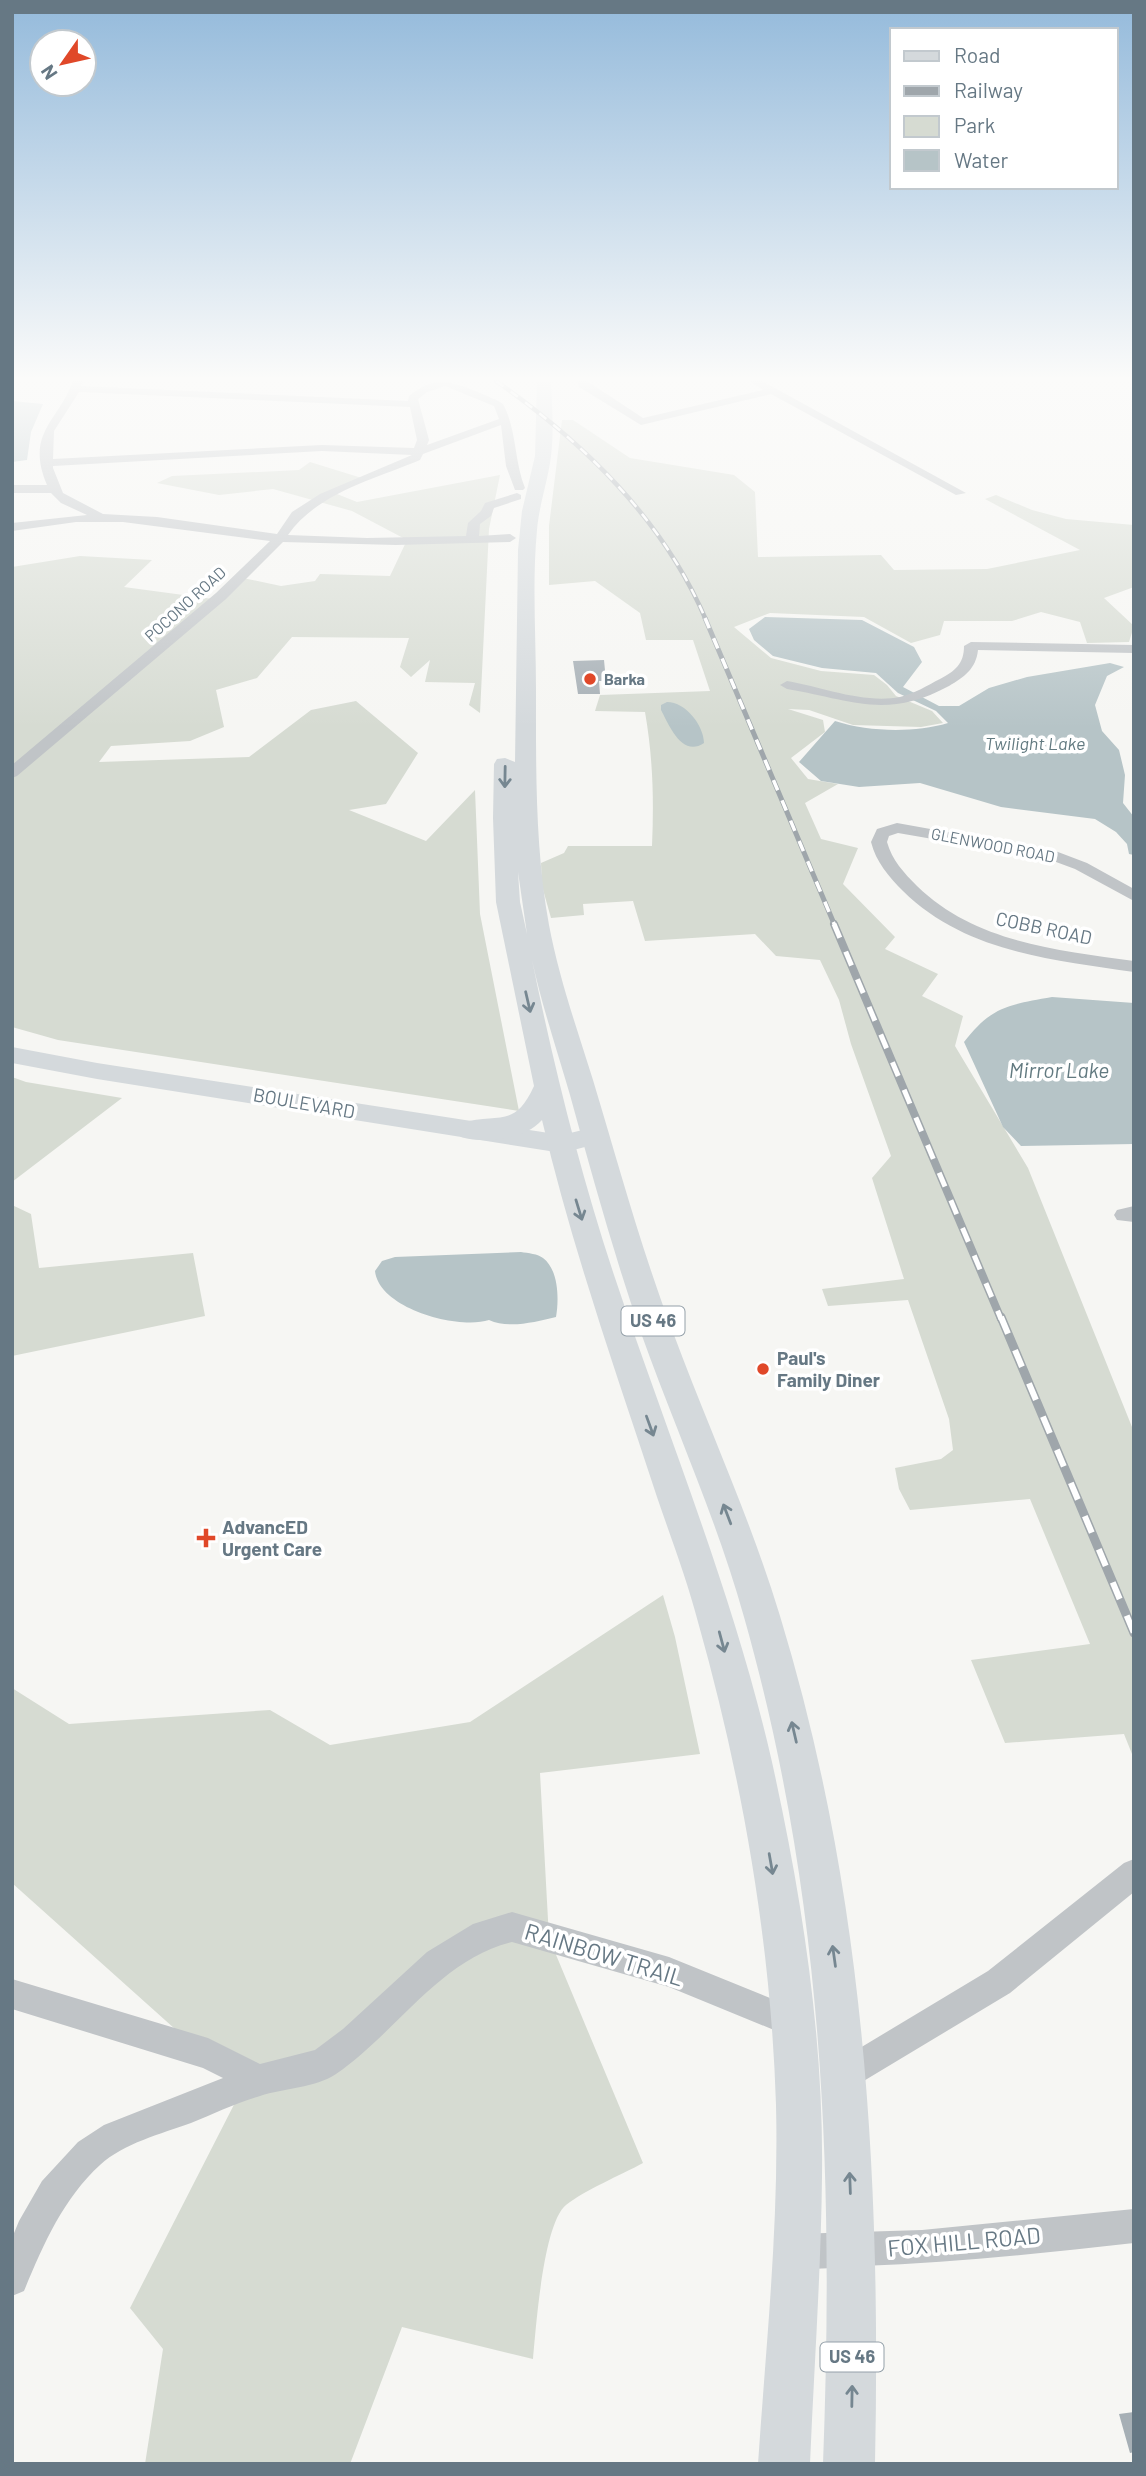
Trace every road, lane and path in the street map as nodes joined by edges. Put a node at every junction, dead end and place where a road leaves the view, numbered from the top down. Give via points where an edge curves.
1 (60, 497) edge
2 (325, 497) edge
3 (510, 497) edge
4 (517, 497) edge
5 (533, 497) edge
6 (108, 517) junction
7 (12, 527) edge
8 (280, 538) junction
9 (510, 538) junction
10 (472, 540) junction
11 (1134, 649) edge
12 (787, 685) dead end
13 (12, 774) edge
14 (886, 829) joint
15 (1134, 896) edge
16 (1134, 967) edge
17 (12, 1055) edge
18 (547, 1086) junction
19 (471, 1130) junction
20 (579, 1140) junction
21 (1134, 1873) edge
22 (12, 1994) edge
23 (791, 2022) junction
24 (845, 2074) junction
25 (259, 2080) junction
26 (1134, 2226) edge
27 (794, 2251) junction
28 (851, 2251) junction
29 (12, 2279) edge
30 (784, 2464) edge
31 (849, 2464) edge

1 - 6 street
2 - 8 street, POCONO ROAD via 296,515
3 - 10 street via 489,506 474,523
4 - 9 highway, US 46
5 - 20 highway, US 46 via 527,561 526,846
6 - 7 street
6 - 8 street
8 - 10 street
8 - 13 street, POCONO ROAD via 175,636
9 - 10 street
9 -> 18 highway, US 46 via 504,818 508,902
11 - 12 street via 971,646 965,669 901,701
14 - 15 street, GLENWOOD ROAD via 948,835 1052,855
14 - 16 street, COBB ROAD via 877,840 883,858 952,922 1000,941
17 - 19 main road, BOULEVARD
18 - 19 highway via 538,1109 517,1126
18 - 20 highway, US 46
19 - 20 main road, BOULEVARD
20 -> 23 highway, US 46 via 599,1275 716,1620 752,1762 785,1940
24 -> 20 highway, US 46 via 821,1864 779,1674 731,1523
21 - 24 street via 999,1982
22 - 25 street via 208,2054
23 - 25 street, RAINBOW TRAIL via 669,1972 512,1927 483,1934 438,1963 323,2064
23 - 27 highway, US 46 via 799,2176
28 -> 24 highway, US 46
25 - 29 street, RAINBOW TRAIL via 115,2136 89,2153 54,2193
26 - 28 street, FOX HILL ROAD
27 - 28 street, FOX HILL ROAD
27 - 30 highway, US 46
31 -> 28 highway, US 46

